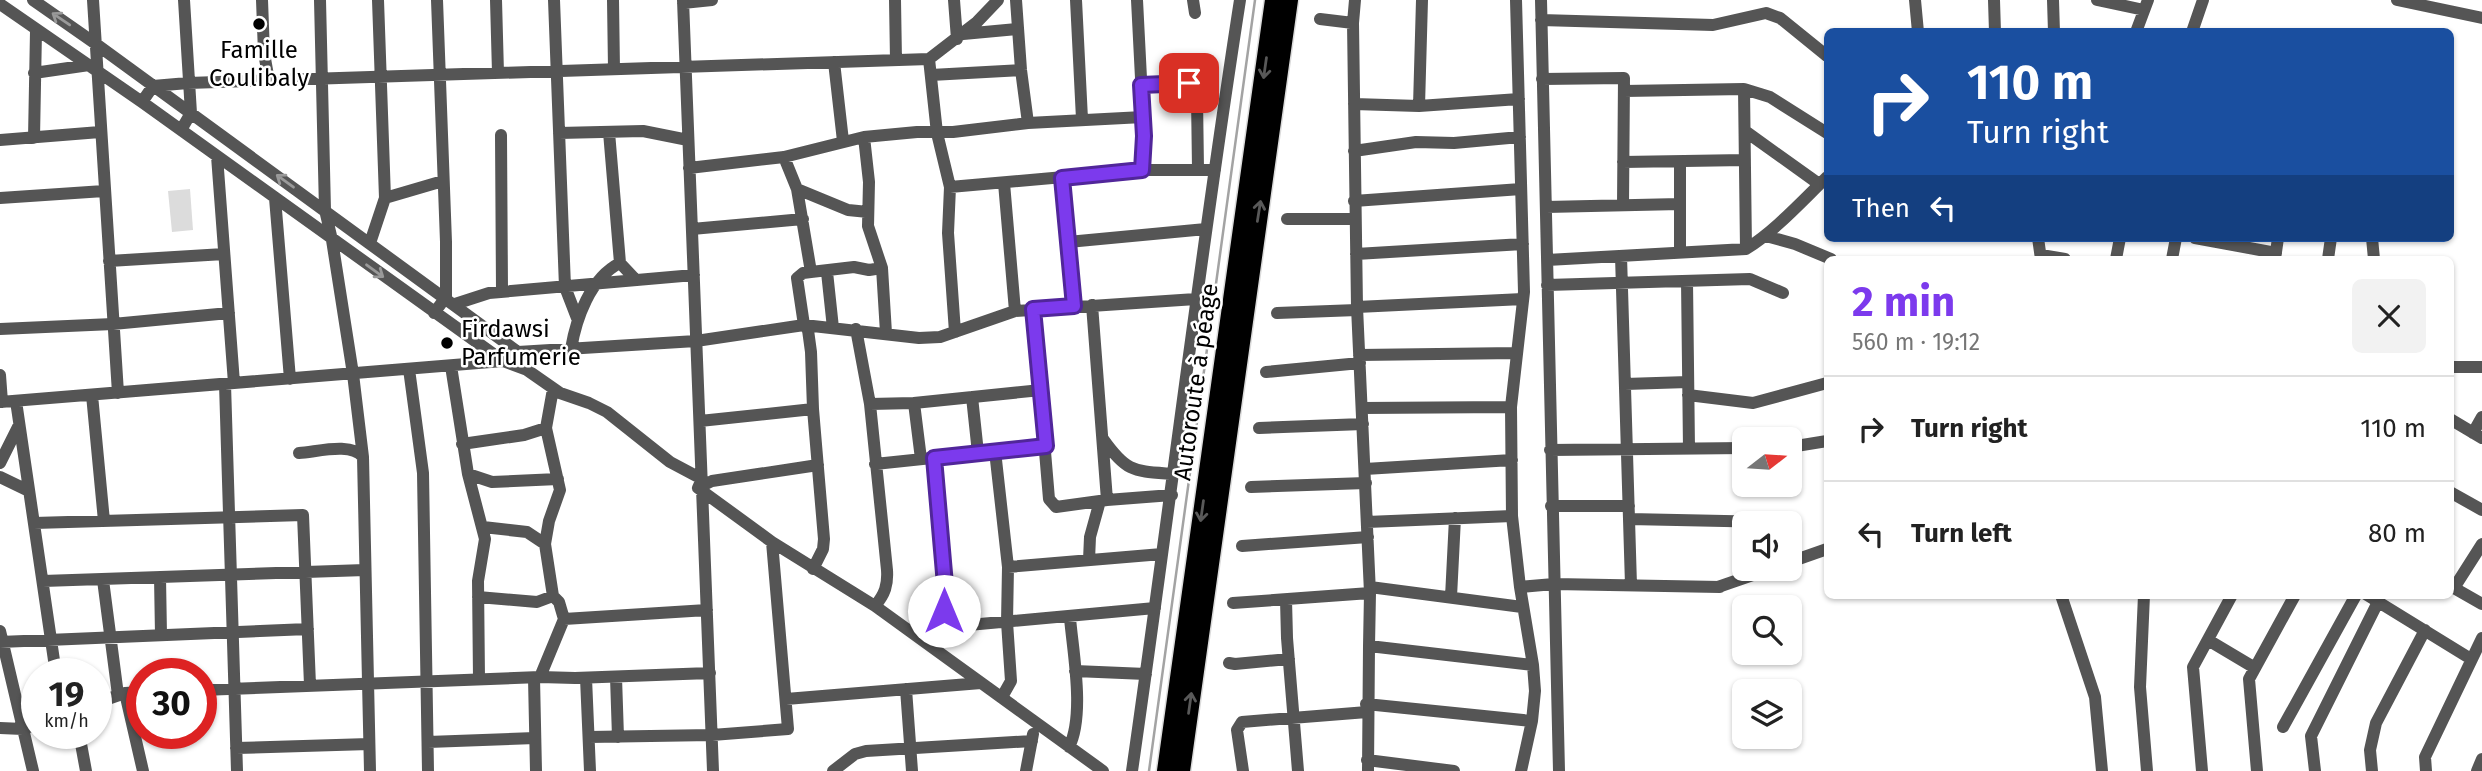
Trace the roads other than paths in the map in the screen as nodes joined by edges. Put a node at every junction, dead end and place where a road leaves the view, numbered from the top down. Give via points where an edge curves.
1 (33, 0) edge
2 (93, 0) edge
3 (184, 0) edge
4 (262, 0) edge
5 (320, 0) edge
6 (379, 0) edge
7 (436, 0) edge
8 (496, 0) edge
9 (554, 0) edge
10 (613, 0) edge
11 (712, 0) edge
12 (895, 0) edge
13 (954, 0) edge
14 (998, 0) edge
15 (1016, 0) edge
16 (1076, 0) edge
17 (1240, 0) edge
18 (1274, 0) edge
19 (1289, 0) edge
20 (1356, 0) edge
21 (1422, 0) edge
22 (1516, 0) edge
23 (1541, 0) edge
24 (1914, 0) edge
25 (1994, 0) edge
26 (2053, 0) edge
27 (2097, 0) edge
28 (2203, 0) edge
29 (2398, 0) edge
30 (1133, 1) edge
31 (683, 2) edge
32 (0, 4) edge
33 (2146, 5) edge
34 (2482, 18) edge
35 (1320, 19) dead end
36 (1541, 20) junction
37 (1353, 23) junction
38 (1918, 28) edge
39 (1995, 28) edge
40 (2054, 28) edge
41 (2137, 28) edge
42 (2193, 28) edge
43 (1017, 29) junction
44 (36, 31) junction
45 (960, 36) junction
46 (96, 44) junction
47 (1824, 53) edge
48 (929, 59) junction
49 (896, 60) junction
50 (834, 62) junction
51 (685, 67) junction
52 (93, 68) junction
53 (614, 69) junction
54 (1021, 70) junction
55 (556, 71) junction
56 (34, 73) junction
57 (498, 73) junction
58 (439, 75) junction
59 (931, 75) junction
60 (381, 77) junction
61 (322, 79) junction
62 (1542, 79) junction
63 (269, 81) junction
64 (188, 83) junction
65 (1141, 85) junction
66 (153, 86) junction
67 (1744, 89) junction
68 (1624, 91) junction
69 (1519, 99) junction
70 (142, 102) junction
71 (1354, 104) junction
72 (1419, 106) junction
73 (191, 113) junction
74 (1143, 117) junction
75 (1082, 119) junction
76 (1028, 122) junction
77 (181, 130) junction
78 (1745, 131) junction
79 (1824, 131) edge
80 (100, 132) junction
81 (609, 132) junction
82 (559, 133) junction
83 (937, 133) junction
84 (501, 135) dead end
85 (1520, 136) junction
86 (864, 137) junction
87 (34, 138) junction
88 (0, 139) edge
89 (688, 140) junction
90 (843, 141) junction
91 (1354, 151) junction
92 (217, 156) junction
93 (784, 157) junction
94 (1745, 160) junction
95 (1623, 162) junction
96 (1680, 162) junction
97 (689, 167) junction
98 (1199, 169) junction
99 (1142, 170) junction
100 (1215, 170) junction
101 (1062, 178) junction
102 (443, 181) junction
103 (1823, 181) edge
104 (1004, 183) junction
105 (950, 187) junction
106 (797, 189) junction
107 (1521, 189) junction
108 (104, 191) junction
109 (0, 198) edge
110 (275, 198) junction
111 (385, 198) junction
112 (1354, 201) junction
113 (1680, 204) junction
114 (1623, 205) junction
115 (1546, 207) junction
116 (325, 210) junction
117 (868, 212) junction
118 (803, 219) junction
119 (1287, 219) dead end
120 (1355, 219) junction
121 (692, 229) junction
122 (1206, 229) junction
123 (1766, 236) junction
124 (332, 240) junction
125 (1068, 242) junction
126 (2213, 242) edge
127 (370, 243) junction
128 (1523, 244) junction
129 (1746, 249) junction
130 (1680, 253) junction
131 (224, 254) junction
132 (1356, 254) junction
133 (1621, 256) junction
134 (1824, 256) edge
135 (2275, 256) edge
136 (1547, 260) junction
137 (109, 261) junction
138 (620, 263) junction
139 (882, 268) junction
140 (811, 272) junction
141 (827, 272) junction
142 (694, 275) junction
143 (635, 279) junction
144 (1686, 281) junction
145 (598, 283) junction
146 (1622, 283) junction
147 (565, 287) junction
148 (1547, 288) junction
149 (502, 291) junction
150 (1783, 293) dead end
151 (1523, 296) junction
152 (1196, 299) junction
153 (450, 301) junction
154 (1092, 304) junction
155 (1074, 306) junction
156 (1357, 308) junction
157 (1033, 309) junction
158 (1015, 311) junction
159 (229, 313) junction
160 (434, 313) junction
161 (1277, 313) dead end
162 (577, 318) junction
163 (113, 324) junction
164 (804, 325) junction
165 (833, 328) junction
166 (0, 329) edge
167 (856, 329) junction
168 (955, 332) junction
169 (886, 333) junction
170 (696, 341) junction
171 (571, 349) junction
172 (518, 352) junction
173 (1517, 353) junction
174 (1360, 359) junction
175 (503, 361) junction
176 (451, 366) junction
177 (2454, 367) edge
178 (2482, 367) edge
179 (409, 369) junction
180 (527, 370) junction
181 (1266, 372) dead end
182 (353, 373) junction
183 (0, 375) edge
184 (290, 379) junction
185 (229, 384) junction
186 (1625, 384) junction
187 (1824, 384) edge
188 (553, 388) junction
189 (1688, 388) junction
190 (1041, 390) junction
191 (118, 393) junction
192 (92, 395) junction
193 (972, 397) junction
194 (16, 401) junction
195 (1, 402) edge
196 (914, 403) junction
197 (870, 404) junction
198 (1511, 407) junction
199 (1362, 408) junction
200 (813, 409) junction
201 (2482, 416) edge
202 (700, 421) junction
203 (2454, 421) edge
204 (1363, 424) junction
205 (19, 425) junction
206 (546, 428) junction
207 (1259, 428) dead end
208 (2478, 435) edge
209 (1102, 439) junction
210 (1824, 441) edge
211 (463, 444) junction
212 (1802, 445) edge
213 (1046, 446) junction
214 (1732, 448) edge
215 (1627, 449) junction
216 (1689, 449) junction
217 (1550, 450) junction
218 (995, 452) junction
219 (299, 453) dead end
220 (978, 453) junction
221 (363, 457) junction
222 (928, 459) junction
223 (1512, 460) junction
224 (0, 463) edge
225 (875, 464) junction
226 (818, 465) junction
227 (1365, 469) junction
228 (468, 474) junction
229 (1174, 474) junction
230 (0, 477) edge
231 (558, 480) junction
232 (1366, 483) junction
233 (701, 486) junction
234 (1251, 487) dead end
235 (29, 491) junction
236 (2454, 494) edge
237 (1172, 495) junction
238 (1103, 500) junction
239 (1551, 506) junction
240 (2482, 510) edge
241 (1629, 513) junction
242 (1513, 516) junction
243 (229, 517) junction
244 (1455, 518) junction
245 (1732, 519) edge
246 (104, 521) junction
247 (1367, 522) junction
248 (34, 523) junction
249 (483, 527) junction
250 (1368, 537) junction
251 (772, 542) junction
252 (545, 544) junction
253 (2482, 544) edge
254 (1242, 547) dead end
255 (1824, 550) edge
256 (1162, 554) junction
257 (1802, 558) edge
258 (1089, 561) junction
259 (1007, 567) junction
260 (813, 569) junction
261 (365, 570) junction
262 (2454, 571) edge
263 (306, 573) junction
264 (231, 575) junction
265 (2462, 576) junction
266 (160, 578) junction
267 (103, 580) junction
268 (1736, 581) edge
269 (43, 582) junction
270 (1554, 584) junction
271 (1632, 586) junction
272 (1520, 587) junction
273 (1370, 590) junction
274 (554, 596) junction
275 (478, 597) junction
276 (1451, 597) junction
277 (2063, 599) edge
278 (2144, 599) edge
279 (2230, 599) edge
280 (2293, 599) edge
281 (2354, 599) edge
282 (2372, 599) edge
283 (2374, 599) edge
284 (1286, 600) junction
285 (1233, 604) dead end
286 (2482, 604) edge
287 (875, 606) junction
288 (1522, 607) junction
289 (1155, 608) junction
290 (707, 610) junction
291 (1070, 618) junction
292 (564, 619) junction
293 (1007, 622) junction
294 (936, 628) junction
295 (308, 629) junction
296 (2424, 631) junction
297 (232, 632) junction
298 (161, 635) junction
299 (1, 638) edge
300 (111, 638) junction
301 (2482, 638) edge
302 (51, 640) junction
303 (2208, 640) junction
304 (927, 643) junction
305 (1369, 646) junction
306 (54, 658) edge
307 (1289, 659) junction
308 (2471, 659) junction
309 (1229, 663) dead end
310 (1534, 665) junction
311 (2255, 668) junction
312 (1075, 671) junction
313 (710, 673) junction
314 (1146, 674) junction
315 (616, 677) junction
316 (537, 678) junction
317 (586, 678) junction
318 (480, 679) junction
319 (426, 681) junction
320 (368, 683) junction
321 (981, 683) junction
322 (310, 685) junction
323 (234, 688) junction
324 (217, 689) edge
325 (906, 689) junction
326 (122, 694) junction
327 (126, 694) edge
328 (112, 697) edge
329 (1002, 697) junction
330 (786, 699) junction
331 (1366, 708) junction
332 (1295, 718) junction
333 (21, 721) edge
334 (1532, 721) junction
335 (1035, 723) junction
336 (2283, 727) dead end
337 (0, 728) edge
338 (21, 729) edge
339 (712, 736) junction
340 (589, 737) junction
341 (618, 737) junction
342 (536, 738) junction
343 (1032, 741) junction
344 (428, 742) junction
345 (369, 744) junction
346 (1069, 747) junction
347 (236, 748) junction
348 (910, 748) junction
349 (28, 749) edge
350 (82, 749) edge
351 (2482, 759) edge
352 (1367, 766) edge
353 (33, 771) edge
354 (86, 771) edge
355 (143, 771) edge
356 (237, 771) edge
357 (370, 771) edge
358 (429, 771) edge
359 (537, 771) edge
360 (590, 771) edge
361 (713, 771) edge
362 (834, 771) edge
363 (912, 771) edge
364 (1026, 771) edge
365 (1103, 771) edge
366 (1132, 771) edge
367 (1166, 771) edge
368 (1181, 771) edge
369 (1243, 771) edge
370 (1298, 771) edge
371 (1454, 771) edge
372 (1521, 771) edge
373 (1559, 771) edge
374 (2102, 771) edge
375 (2147, 771) edge
376 (2202, 771) edge
377 (2257, 771) edge
378 (2315, 771) edge
379 (2372, 771) edge
380 (2426, 771) edge
381 (2477, 771) edge

46 -> 1 street
2 - 46 street
3 - 64 street
4 - 63 street
5 - 61 street
6 - 60 street
7 - 58 street
8 - 57 street
9 - 55 street
10 - 53 street
11 - 31 street
12 - 49 street
13 - 45 street
14 - 45 street
15 - 43 street
16 - 75 street
17 - 100 street
18 -> 367 highway, Autoroute à péage
368 -> 19 highway
20 - 37 street
21 - 72 street
22 - 69 street
23 - 36 street
24 - 38 street
25 - 39 street
26 - 40 street
27 - 33 street
28 - 42 street
29 - 34 street
30 - 65 street
31 - 51 street
32 - 44 street
33 - 41 street
35 - 37 street
36 - 47 street via 1713,25 1766,13 1780,18
36 - 62 street
37 - 71 street
43 - 45 street
43 - 54 street
44 - 52 street
44 - 56 street
45 - 48 street
46 - 52 street
46 - 66 street
48 - 49 street
48 - 59 street
49 - 50 street
50 - 51 street
50 - 90 street
51 - 53 street
51 - 89 street
52 - 56 street
52 - 70 street
52 - 80 street
53 - 55 street
54 - 59 street
54 - 76 street
55 - 57 street
55 - 82 street
56 - 87 street
57 - 58 street
58 - 60 street
58 - 102 street
59 - 83 street
60 - 61 street
60 - 111 street
61 - 63 street
61 - 116 street
62 - 68 street via 1624,78
62 - 115 street
63 - 64 street
64 - 66 street
64 - 73 street
65 - 74 street
65 - 98 street via 1192,84
66 - 70 street
66 - 73 street
67 - 68 street
67 - 78 street
67 - 79 street via 1770,97
68 - 95 street
69 - 72 street
69 - 85 street
70 - 77 street
71 - 72 street
71 - 91 street
73 - 77 street
116 -> 73 street
74 - 75 street
74 - 99 street
75 - 76 street
76 - 83 street
77 - 92 street
78 - 94 street
78 - 103 street
80 - 87 street
80 - 108 street
81 - 82 street
81 - 89 street via 643,131
81 - 138 street
82 - 147 street
83 - 86 street
83 - 105 street
84 - 149 street
85 - 91 street
85 - 107 street
86 - 90 street
86 - 117 street
87 - 88 street
89 - 97 street
90 - 93 street
91 - 112 street
92 - 110 street
92 - 131 street
93 - 97 street
93 - 106 street
94 - 96 street
94 - 129 street
95 - 96 street
95 - 114 street
96 - 113 street
97 - 121 street
98 - 99 street
98 - 100 street
99 - 101 street
100 - 122 street
101 - 104 street
101 - 125 street
102 - 111 street
102 - 153 street
103 - 123 street
104 - 105 street
104 - 158 street
105 - 168 street via 947,211
106 - 117 street via 848,210
106 - 118 street
107 - 112 street
107 - 128 street
108 - 109 street
108 - 137 street
110 - 124 street
110 - 184 street
111 - 127 street
112 - 120 street
113 - 114 street
113 - 130 street
114 - 115 street
115 - 136 street
116 - 124 street
116 - 127 street
117 - 139 street via 870,235
118 - 121 street
118 - 140 street
119 - 120 street
120 - 132 street
121 - 142 street
122 - 125 street
122 - 152 street
123 - 129 street
123 - 134 street
124 -> 160 street
124 - 182 street
125 - 155 street
126 - 135 street
127 - 153 street
128 - 132 street
128 - 151 street
129 - 130 street
130 - 133 street
131 - 137 street
131 - 159 street
132 - 156 street
133 - 136 street
133 - 146 street
136 - 148 street
137 - 163 street
138 - 143 street
138 - 145 street
139 - 141 street
139 - 169 street
140 - 141 street
140 - 164 street via 797,278
141 - 165 street
142 - 143 street
142 - 170 street
143 - 145 street
144 - 146 street
144 - 150 street via 1749,279
144 - 189 street
145 - 147 street
145 - 162 street
146 - 148 street
146 - 186 street
147 - 149 street
147 - 162 street
148 - 151 street
148 - 217 street
149 - 153 street
151 - 156 street
151 - 173 street
152 - 154 street
152 - 229 street
153 - 160 street
153 - 172 street
154 - 155 street
154 - 209 street
155 - 157 street
156 - 161 street
156 - 174 street
157 - 158 street
157 - 190 street
158 - 168 street
159 - 163 street
159 - 185 street
160 - 175 street
162 - 171 street
163 - 166 street
163 - 191 street
164 - 165 street
164 - 170 street
164 - 200 street via 811,352
165 - 167 street
167 - 169 street
167 - 197 street
168 - 169 street via 919,338
170 - 171 street
170 - 202 street
171 - 172 street
172 - 175 street
172 - 180 street
173 - 174 street
173 - 198 street
174 - 181 street
174 - 199 street
175 - 176 street
175 - 180 street
176 - 179 street
176 - 211 street
177 - 178 street
179 - 182 street
179 - 319 street via 423,473
180 - 188 street
182 - 184 street
182 - 221 street
183 - 195 street
184 - 185 street
185 - 191 street
185 - 243 street
186 - 189 street
186 - 215 street
187 - 189 street via 1753,403
188 - 206 street
188 - 233 street via 607,412
189 - 216 street
190 - 193 street
190 - 213 street
191 - 192 street
192 - 194 street
192 - 246 street
193 - 196 street
193 - 220 street
194 - 195 street
194 - 205 street
196 - 197 street
196 - 222 street
197 - 225 street
198 - 199 street
198 - 223 street
199 - 204 street
200 - 202 street
200 - 226 street
201 - 208 street
202 - 233 street
203 - 208 street
204 - 207 street
204 - 227 street
205 - 224 street
205 - 235 street
206 - 211 street
206 - 231 street
209 - 229 street via 1124,465 1137,471
209 - 238 street
210 - 212 street
211 - 228 street
213 - 218 street
213 - 238 street via 1052,504
214 - 216 street
215 - 216 street
215 - 217 street
215 - 241 street
217 - 239 street
218 - 220 street
218 - 259 street
219 - 221 street via 346,449
220 - 222 street
221 - 261 street
222 - 225 street
222 - 294 street via 946,596
223 - 227 street
223 - 242 street
225 - 287 street via 888,583
226 - 233 street
226 - 260 street via 824,539
227 - 232 street
228 - 231 street via 492,482
228 - 249 street
229 - 237 street
230 - 235 street
231 - 252 street via 560,490
232 - 234 street
232 - 247 street
233 - 251 street
233 - 290 street
235 - 248 street
236 - 240 street
237 - 238 street
237 - 256 street
238 - 258 street via 1090,537
239 - 241 street
239 - 270 street
241 - 245 street
241 - 271 street
242 - 244 street
242 - 272 street
243 - 246 street
243 - 263 street via 303,514
243 - 264 street
244 - 247 street
244 - 276 street
246 - 248 street
247 - 250 street
248 - 269 street
249 - 252 street via 527,532
249 - 275 street
250 - 254 street
250 - 273 street
251 - 260 street
251 - 330 street
252 - 274 street
253 - 265 street
255 - 257 street
256 - 258 street
256 - 289 street
258 - 259 street
259 - 293 street
260 - 287 street
261 - 263 street
261 - 320 street
262 - 265 street
263 - 264 street
263 - 295 street
264 - 266 street
264 - 297 street
265 - 286 street via 2454,588
266 - 267 street
266 - 298 street
267 - 269 street
267 - 300 street
268 - 271 street via 1719,587
269 - 302 street
270 - 271 street
270 - 272 street
270 - 373 street
272 - 288 street
273 - 276 street
273 - 284 street
273 - 305 street
274 - 275 street via 537,601
274 - 292 street
275 - 318 street
276 - 288 street
277 - 374 street via 2095,697
278 - 375 street via 2140,687
279 - 303 street
280 - 311 street
281 - 336 street
282 - 378 street via 2311,736
283 - 296 street
284 - 285 street
284 - 307 street
287 - 304 street
288 - 310 street
289 - 291 street
289 - 314 street
290 - 292 street
290 - 313 street
291 - 293 street
291 - 312 street
292 - 316 street
293 - 294 street
293 - 329 street via 1011,681
294 - 304 street
295 - 297 street
295 - 322 street
296 - 308 street
296 - 379 street via 2376,723 2370,750
297 - 298 street
297 - 323 street
298 - 300 street
299 - 302 street
299 - 333 street
300 - 302 street
300 - 326 street
301 - 308 street
302 - 306 street
303 - 311 street
303 - 376 street via 2193,667
304 - 321 street
305 - 310 street
305 - 331 street
307 - 309 street
307 - 332 street
308 - 380 street via 2425,757
310 - 334 street
311 - 377 street via 2249,679
312 - 314 street
312 - 346 street via 1076,728
313 - 315 street
313 - 339 street
314 - 366 street
315 - 317 street
315 - 341 street
316 - 317 street
316 - 318 street
316 - 342 street
317 - 340 street
318 - 319 street
319 - 320 street
319 - 344 street
320 - 322 street
320 - 345 street
321 - 325 street
321 - 329 street
322 - 323 street
323 - 324 street
323 - 347 street
325 - 330 street
325 - 348 street
326 - 327 street
326 - 328 street
326 - 355 street
329 - 335 street
330 - 339 street via 788,729
331 - 332 street
331 - 334 street
331 - 352 street
332 - 369 street via 1238,726
332 - 370 street
334 - 372 street
335 - 343 street
335 - 346 street
337 - 338 street
339 - 341 street
339 - 361 street
340 - 341 street
340 - 360 street
342 - 344 street
342 - 359 street
343 - 348 street
343 - 364 street
344 - 358 street
345 - 347 street
345 - 357 street
346 - 365 street
347 - 356 street
348 - 362 street via 855,754
348 - 363 street
349 - 353 street
350 - 354 street
351 - 381 street
352 - 371 street

